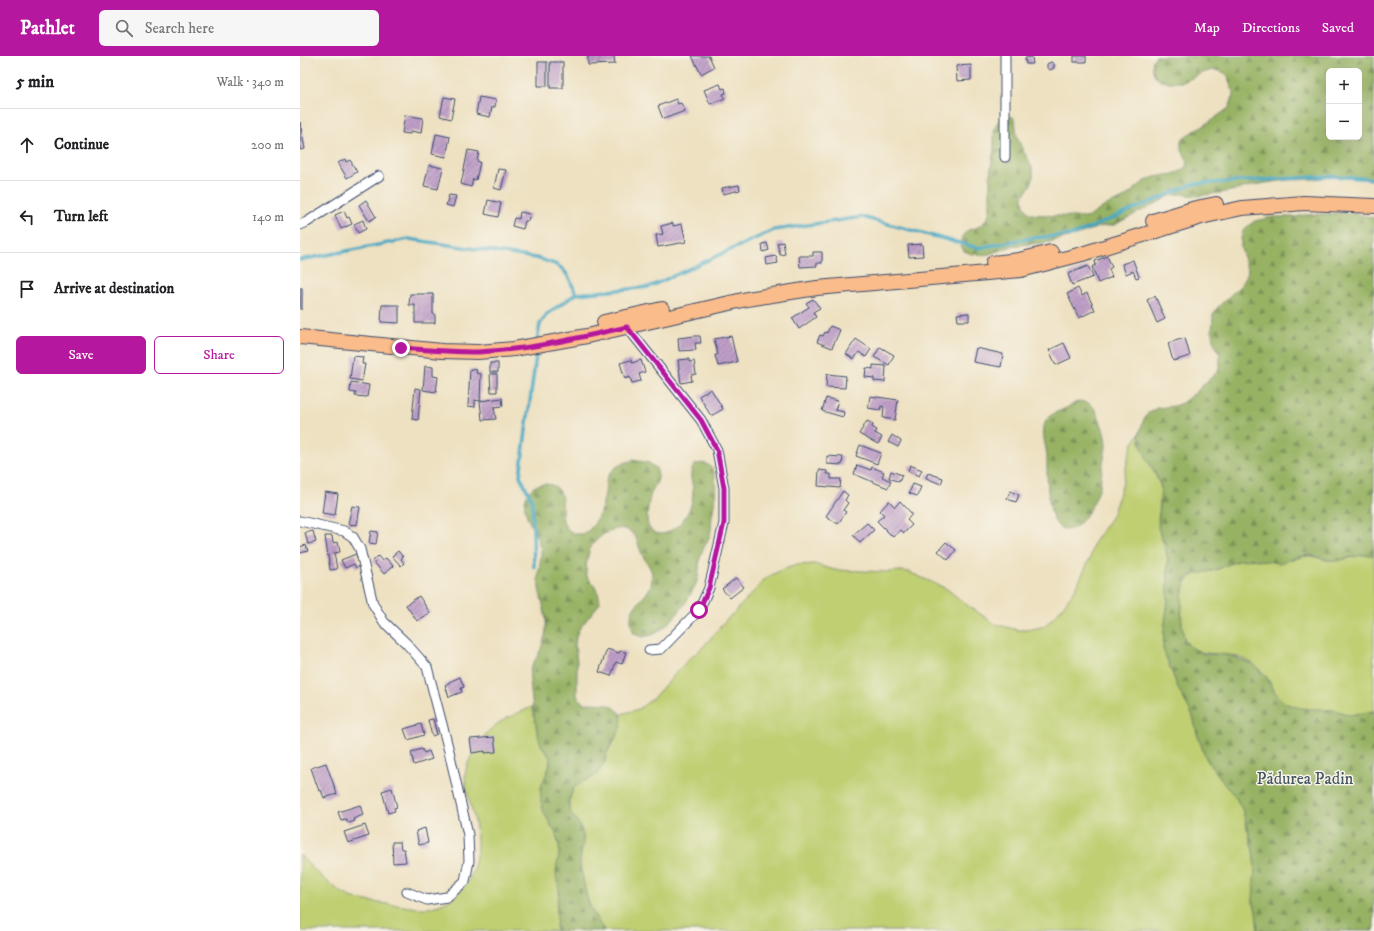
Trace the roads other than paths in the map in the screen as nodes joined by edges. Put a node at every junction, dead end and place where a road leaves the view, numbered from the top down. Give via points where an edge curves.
1 (1005, 56) edge
2 (1006, 157) dead end
3 (379, 176) dead end
4 (1374, 196) edge
5 (1374, 206) edge
6 (300, 225) edge
7 (300, 327) edge
8 (627, 327) junction
9 (300, 337) edge
10 (543, 339) junction
11 (522, 342) junction
12 (300, 521) edge
13 (649, 650) dead end
14 (407, 892) dead end

1 - 2 street
3 - 6 street
4 - 10 main road via 1304,193 1240,198 1196,208 1079,245 1019,260 791,281 744,289
5 - 8 main road via 1304,203 1242,208 1194,219 1021,270 772,294
7 - 11 main road via 442,342
8 - 10 main road
8 - 13 street via 701,420 717,450 724,488 724,523 709,588 699,610 661,649
9 - 11 main road via 442,351 478,352
10 - 11 main road
12 - 14 street via 344,531 353,537 360,549 373,604 384,622 427,667 468,834 469,861 465,881 447,897 427,900

